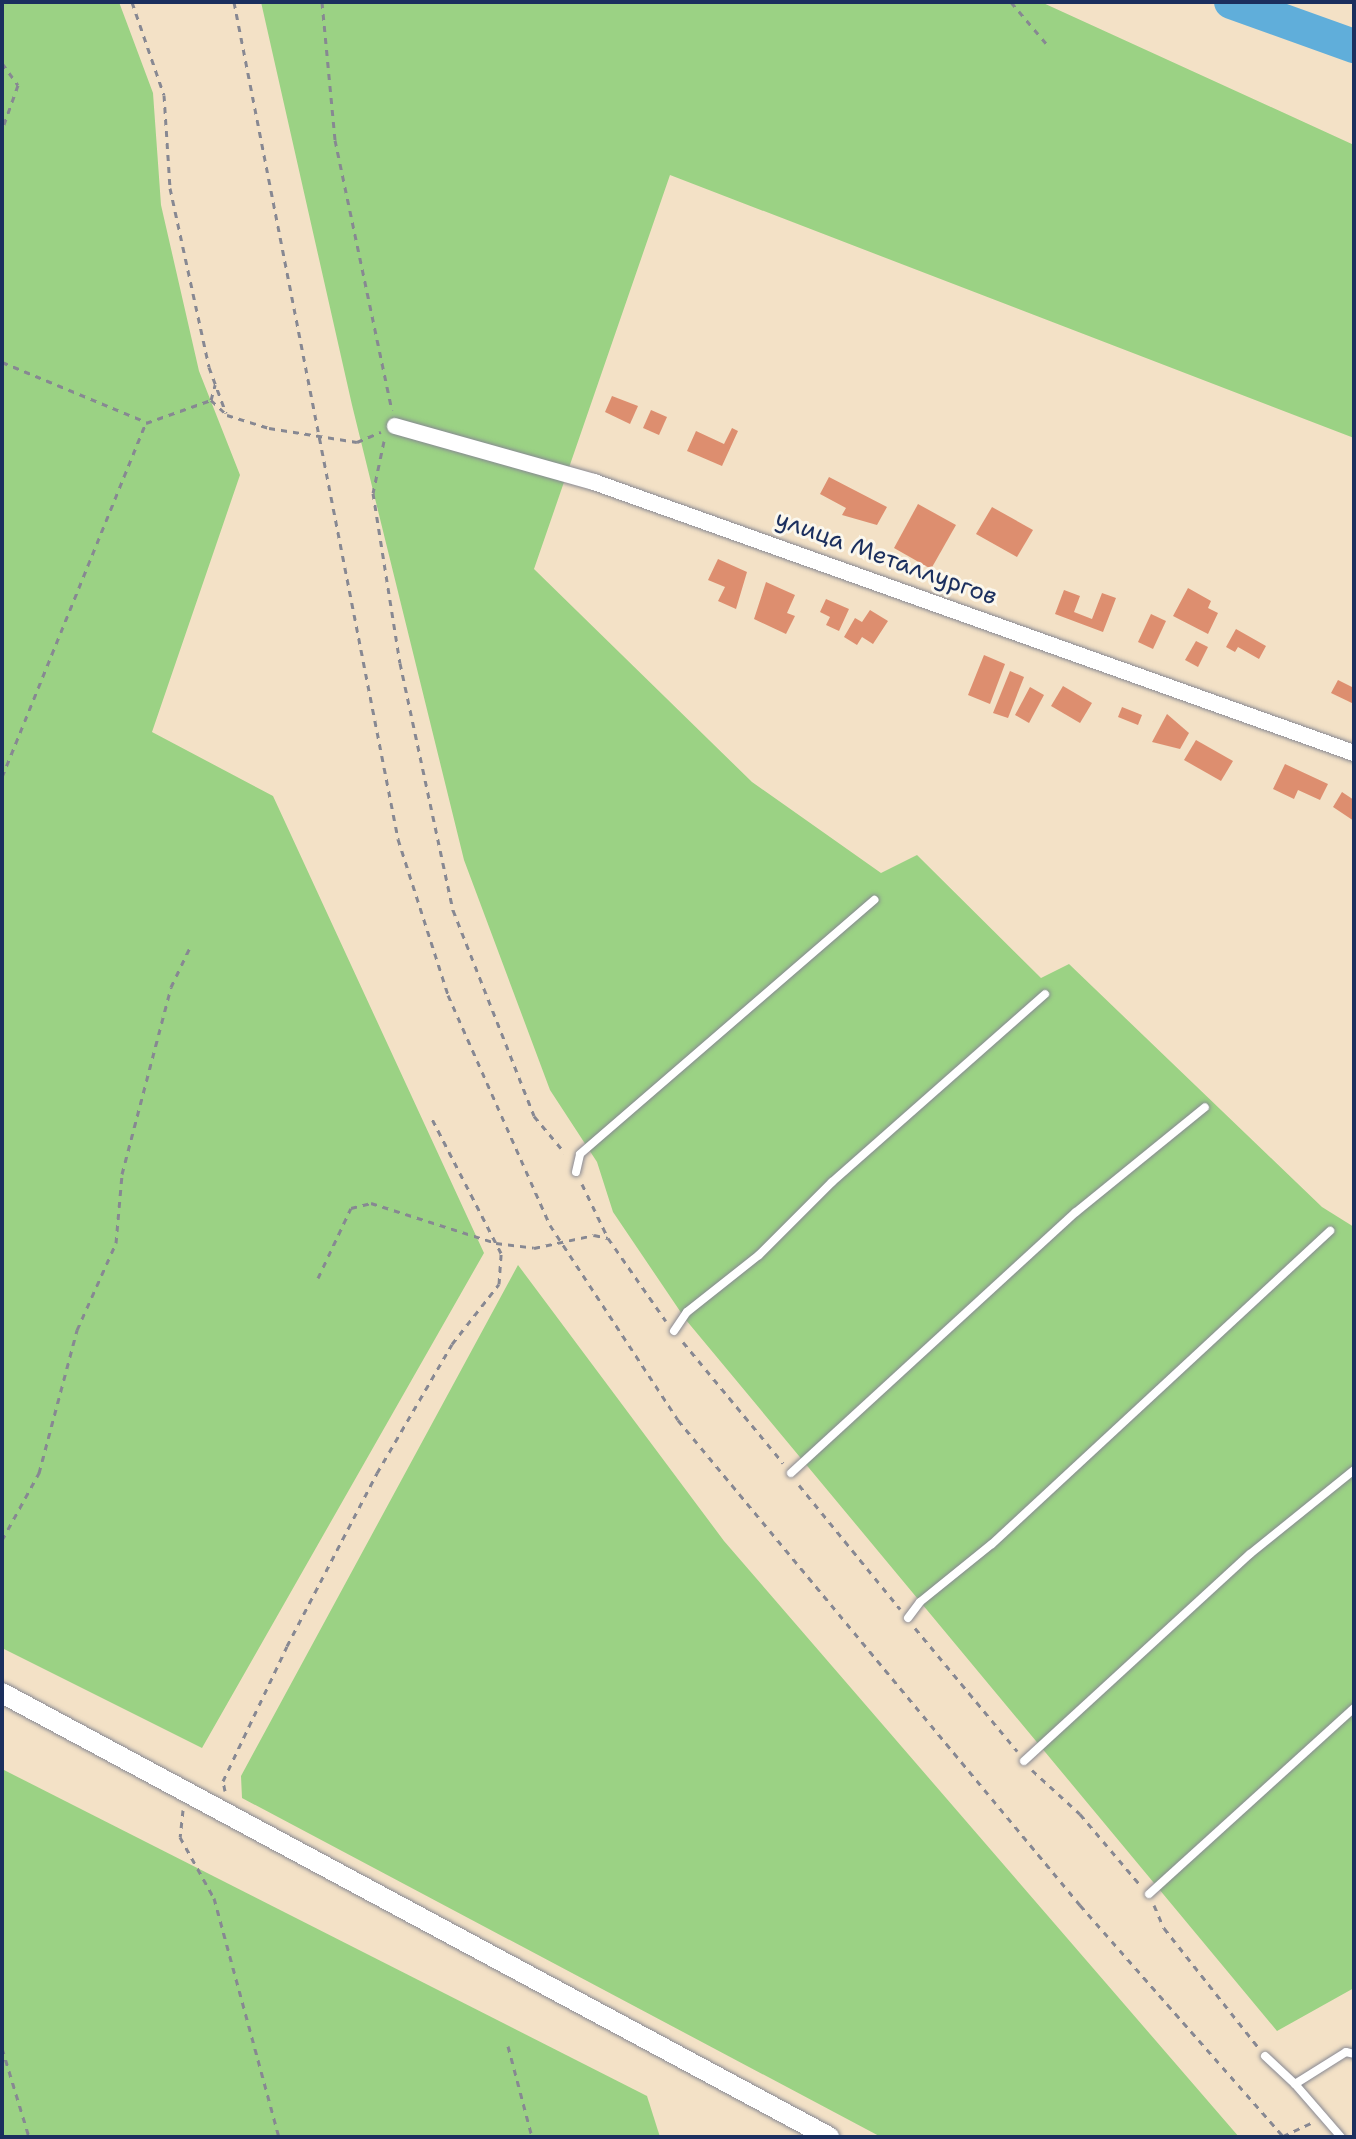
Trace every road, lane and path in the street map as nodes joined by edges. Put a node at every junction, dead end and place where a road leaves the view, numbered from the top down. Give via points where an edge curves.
1 (132, 2) edge
2 (234, 2) edge
3 (1011, 2) edge
4 (1050, 48) dead end
5 (2, 63) edge
6 (2, 130) edge
7 (2, 362) edge
8 (216, 384) junction
9 (211, 400) junction
10 (227, 415) junction
11 (146, 423) junction
12 (395, 426) joint
13 (321, 436) junction
14 (1354, 753) edge
15 (2, 777) edge
16 (874, 900) dead end
17 (191, 945) dead end
18 (1045, 994) dead end
19 (1205, 1107) dead end
20 (432, 1119) dead end
21 (576, 1172) dead end
22 (1330, 1231) dead end
23 (608, 1238) dead end
24 (496, 1243) junction
25 (561, 1243) junction
26 (318, 1278) dead end
27 (674, 1331) dead end
28 (1354, 1470) edge
29 (791, 1473) dead end
30 (2, 1540) edge
31 (908, 1618) dead end
32 (2, 1693) edge
33 (1354, 1708) edge
34 (1024, 1761) dead end
35 (185, 1792) junction
36 (229, 1815) junction
37 (1149, 1894) dead end
38 (508, 2046) dead end
39 (2, 2048) edge
40 (1354, 2054) edge
41 (1265, 2056) dead end
42 (1295, 2084) junction
43 (1324, 2117) junction
44 (29, 2137) edge
45 (279, 2137) edge
46 (532, 2137) edge
47 (829, 2137) edge
48 (1341, 2137) edge

1 - 8 path via 164,95 170,188
2 - 13 path
3 - 4 path
5 - 6 path via 18,85
7 - 11 path
8 - 9 path
8 - 10 path
9 - 10 path
9 - 11 path
10 - 13 path
11 - 15 path
12 - 13 path via 357,442
12 - 14 street, улица Металлургов via 609,487
13 - 25 path via 398,839 448,995
16 - 21 lane via 580,1154
17 - 30 path via 171,987 122,1174 116,1243 77,1330 39,1473
18 - 27 lane via 832,1182 759,1255 687,1312
19 - 29 lane via 1076,1212
20 - 24 path
22 - 31 lane
23 - 25 path
24 - 25 path via 534,1248
24 - 26 path via 371,1203 351,1208
24 - 36 path via 501,1253 499,1284 452,1344 287,1646 223,1781
25 - 43 path via 678,1420 1208,2054 1283,2136
28 - 34 lane via 1250,1554
32 - 35 street
33 - 37 lane
35 - 36 street
35 - 45 path via 180,1837 214,1898
36 - 47 street
38 - 46 path
39 - 44 path
40 - 42 lane via 1346,2052
41 - 42 lane
42 - 43 lane
43 - 48 lane

